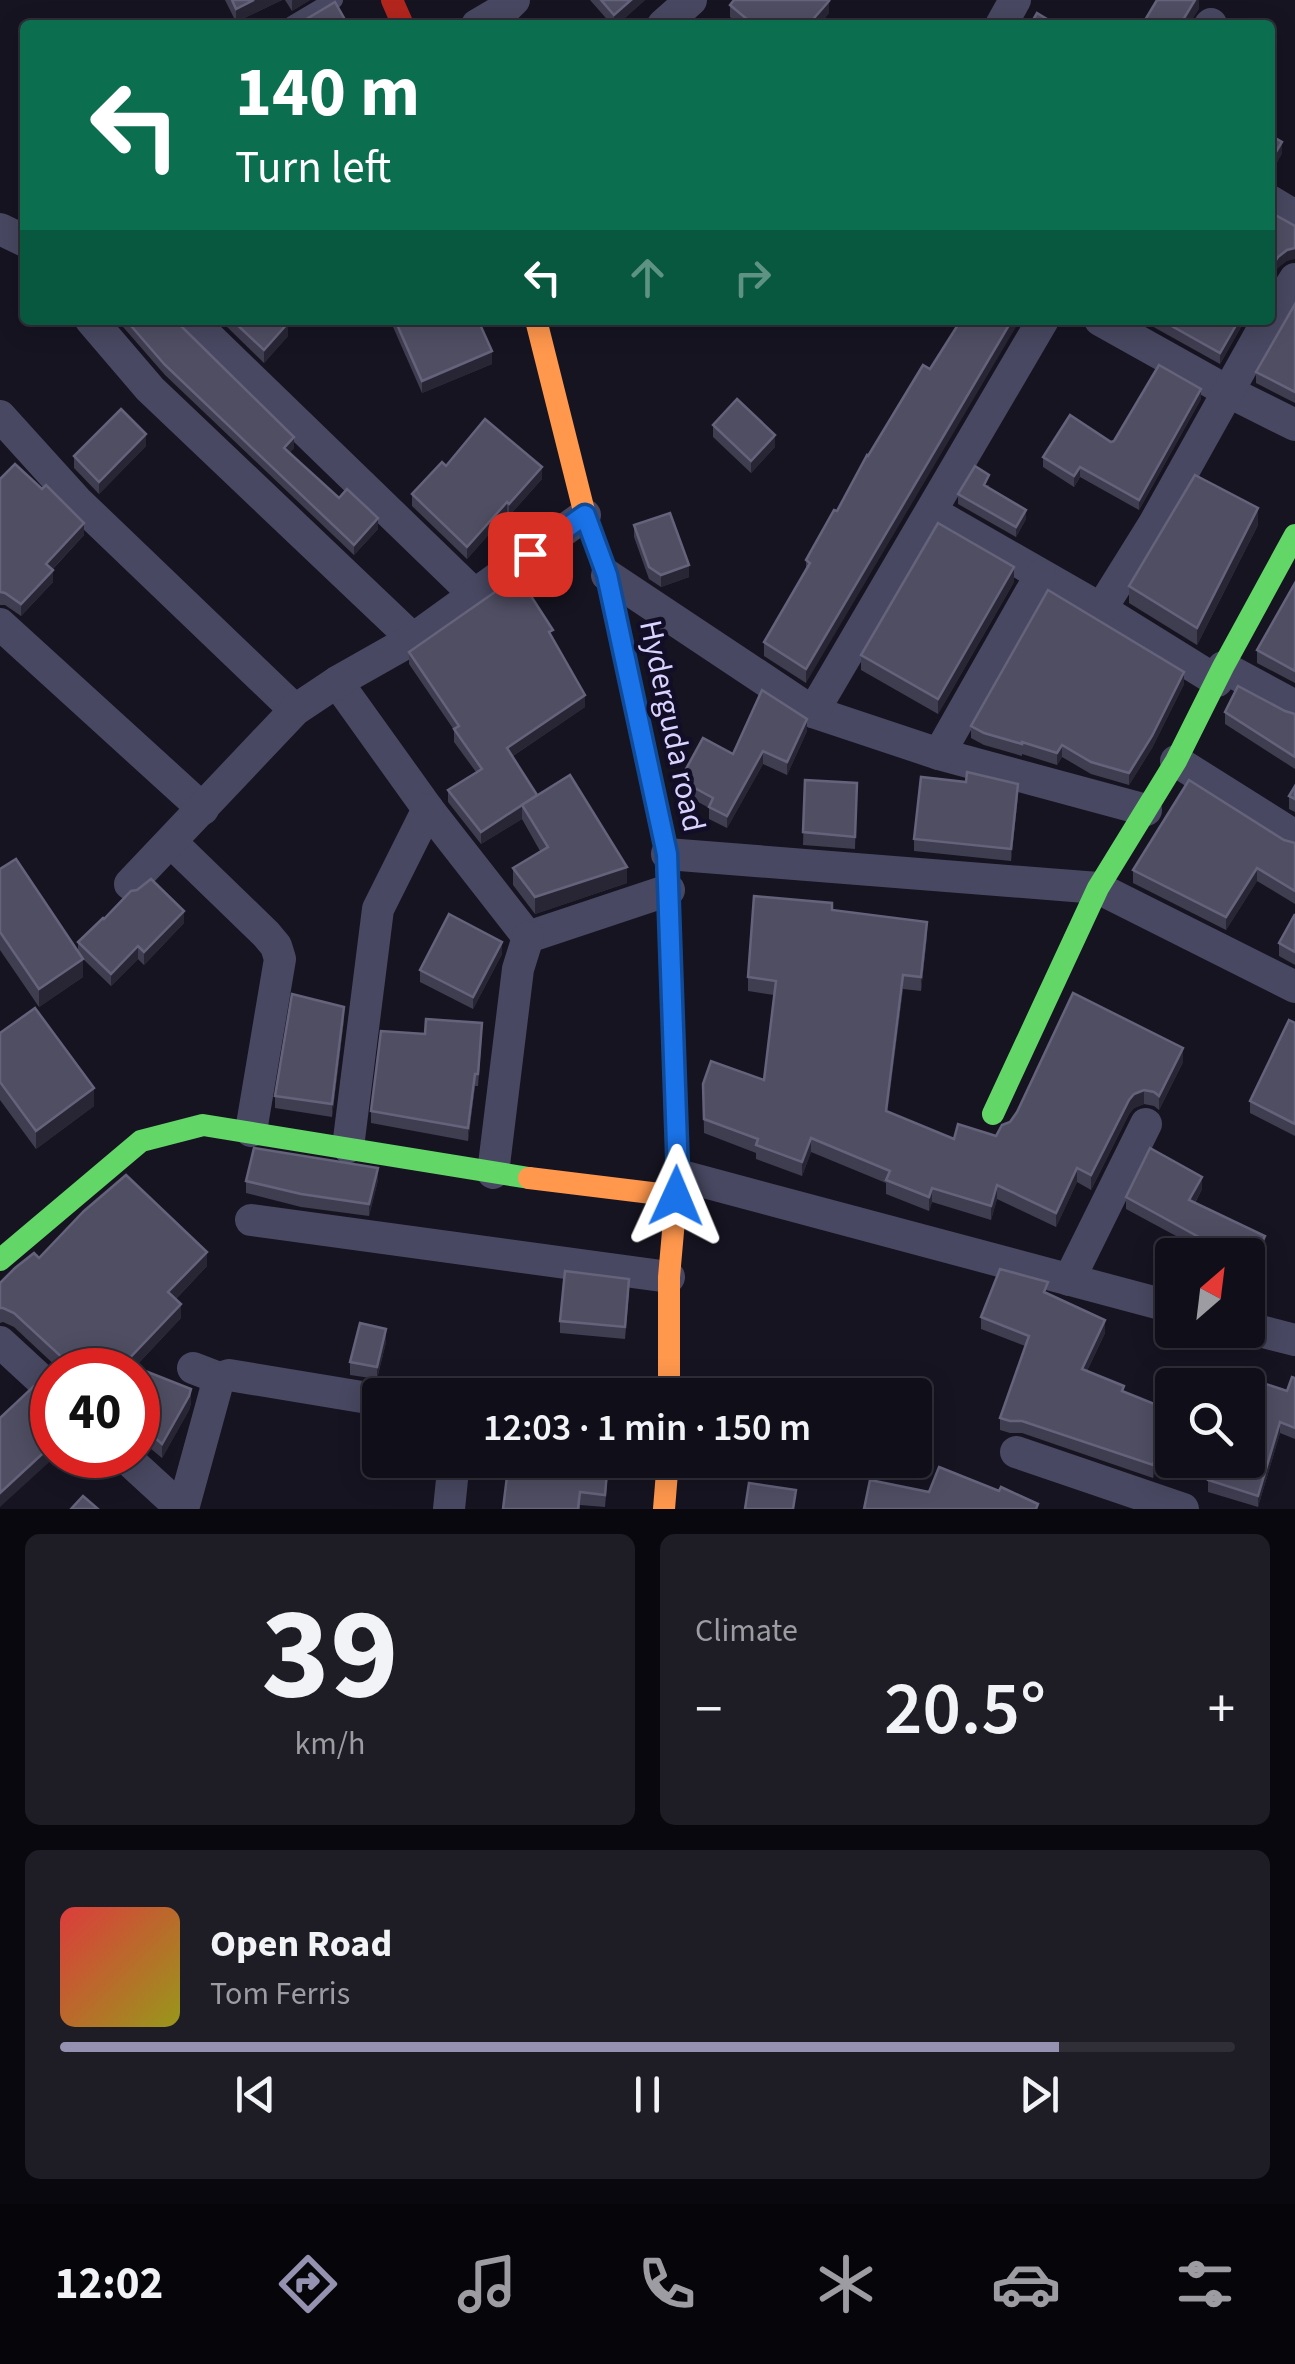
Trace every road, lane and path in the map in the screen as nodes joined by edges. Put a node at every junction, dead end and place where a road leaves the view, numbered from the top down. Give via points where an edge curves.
1 (334, 0) edge
2 (514, 0) edge
3 (690, 0) edge
4 (300, 20) edge
5 (485, 20) edge
6 (668, 20) edge
7 (1295, 279) edge
8 (1275, 310) edge
9 (95, 325) edge
10 (196, 325) edge
11 (537, 325) edge
12 (1040, 325) edge
13 (1109, 325) edge
14 (1265, 325) edge
15 (1227, 390) junction
16 (0, 416) edge
17 (1295, 425) edge
18 (932, 512) junction
19 (585, 515) junction
20 (1294, 540) edge
21 (607, 575) junction
22 (1040, 576) junction
23 (474, 594) junction
24 (1101, 609) junction
25 (0, 624) edge
26 (413, 639) junction
27 (1220, 674) junction
28 (337, 682) junction
29 (1295, 706) edge
30 (295, 710) junction
31 (813, 712) junction
32 (938, 754) junction
33 (1176, 761) junction
34 (202, 809) junction
35 (428, 809) junction
36 (1146, 810) junction
37 (1295, 836) edge
38 (171, 842) junction
39 (667, 854) junction
40 (130, 884) dead end
41 (1098, 888) junction
42 (669, 890) junction
43 (528, 937) junction
44 (1295, 987) edge
45 (994, 1114) dead end
46 (1146, 1124) dead end
47 (251, 1131) junction
48 (348, 1146) junction
49 (493, 1173) junction
50 (677, 1186) junction
51 (251, 1220) dead end
52 (0, 1260) edge
53 (669, 1277) junction
54 (1069, 1280) junction
55 (1155, 1303) edge
56 (1265, 1332) edge
57 (1295, 1340) edge
58 (0, 1342) edge
59 (30, 1370) edge
60 (669, 1378) edge
61 (362, 1397) edge
62 (1016, 1452) dead end
63 (148, 1478) edge
64 (452, 1478) edge
65 (667, 1478) edge
66 (182, 1509) edge
67 (449, 1509) edge
68 (664, 1509) edge
69 (1182, 1509) edge

1 - 4 lane
2 - 5 street
3 - 6 street
7 - 8 street
9 - 26 street via 150,390
10 - 23 street
11 - 19 street, Hyderguda road
12 - 18 street
13 - 15 street
14 - 15 street
15 - 17 street
15 - 24 street
16 - 30 street via 77,500
18 - 22 street
18 - 31 street
19 - 21 street, Hyderguda road
19 - 23 street
20 - 27 street
21 - 31 street
21 - 39 street, Hyderguda road
22 - 24 street
22 - 32 street
23 - 26 street
24 - 27 street
25 - 34 street
26 - 28 street
27 - 29 street
27 - 33 street
28 - 30 street
28 - 35 street
30 - 34 street
31 - 32 street
32 - 36 street
33 - 36 street
33 - 37 street
34 - 38 street
35 - 43 street
35 - 48 street via 378,909
36 - 41 street
38 - 40 street
38 - 47 street via 266,934 280,958
39 - 41 street
39 - 42 street, Hyderguda road
41 - 44 street
41 - 45 street
42 - 43 street
42 - 50 street, Hyderguda road
43 - 49 street via 518,969
46 - 54 street
47 - 48 street
47 - 52 street via 203,1126 141,1141
48 - 49 street
49 - 50 street
50 - 53 street, Hyderguda road
50 - 54 street
51 - 53 street
53 - 60 street, Hyderguda road
54 - 55 street
56 - 57 street
58 - 59 street
61 - 66 street via 206,1373
62 - 69 street
63 - 66 street
64 - 67 street
65 - 68 street

